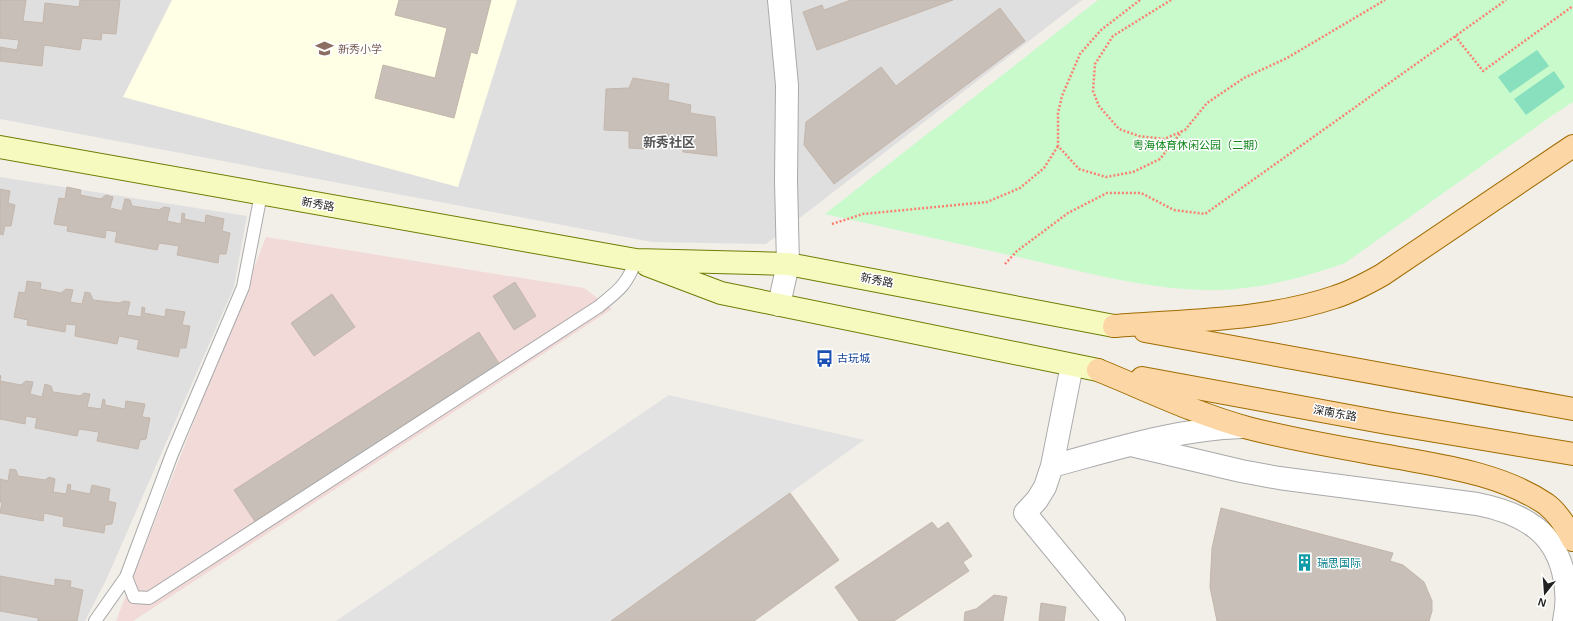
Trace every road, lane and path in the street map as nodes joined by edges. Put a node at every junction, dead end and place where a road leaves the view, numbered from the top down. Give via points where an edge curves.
1 (778, 0) edge
2 (1140, 0) edge
3 (1171, 0) edge
4 (1385, 0) edge
5 (1506, 0) edge
6 (1573, 6) edge
7 (1455, 36) junction
8 (1182, 131) junction
9 (1058, 146) junction
10 (1573, 146) edge
11 (0, 147) edge
12 (261, 194) junction
13 (832, 224) dead end
14 (636, 260) junction
15 (788, 264) junction
16 (1005, 264) dead end
17 (779, 305) junction
18 (1114, 326) junction
19 (1072, 365) junction
20 (1098, 370) junction
21 (1573, 410) edge
22 (1246, 427) junction
23 (1131, 445) junction
24 (1573, 454) edge
25 (1052, 466) junction
26 (1573, 540) edge
27 (126, 577) junction
28 (95, 621) edge
29 (1114, 621) edge
30 (1564, 621) edge

1 - 15 street via 786,85
2 - 9 path via 1101,30 1080,54 1062,96 1058,113
3 - 8 path via 1112,36 1095,64 1093,91 1099,106 1119,129 1139,136 1164,139
4 - 8 path via 1287,58 1244,78 1207,103
5 - 7 path
6 - 7 path via 1483,71
7 - 16 path via 1205,214 1174,210 1141,194 1107,193 1068,213 1016,251
8 - 9 path via 1160,159 1133,172 1106,177 1079,170
9 - 13 path via 1044,168 1020,188 987,202 863,214
10 - 18 main road via 1382,275 1352,290 1311,304 1250,316
11 - 12 main road, 新秀路
12 - 14 main road, 新秀路
12 - 27 lane via 243,287 172,454
14 - 15 main road, 新秀路
14 - 17 main road, 新秀路 via 720,293
14 - 27 lane via 630,277 618,291 598,307 149,598 134,597
15 - 17 street
15 - 18 main road, 新秀路
17 - 19 main road, 新秀路
18 - 21 main road
19 - 20 main road, 新秀路
19 - 25 street
20 - 22 main road via 1209,415
20 - 24 main road, 深南东路
22 - 23 street via 1183,433
22 - 26 main road via 1476,474 1522,490 1547,505 1567,528
23 - 25 street
23 - 30 street via 1279,478 1477,504 1504,511 1537,528 1556,554 1566,585
25 - 29 street via 1045,487 1024,513
27 - 28 lane

